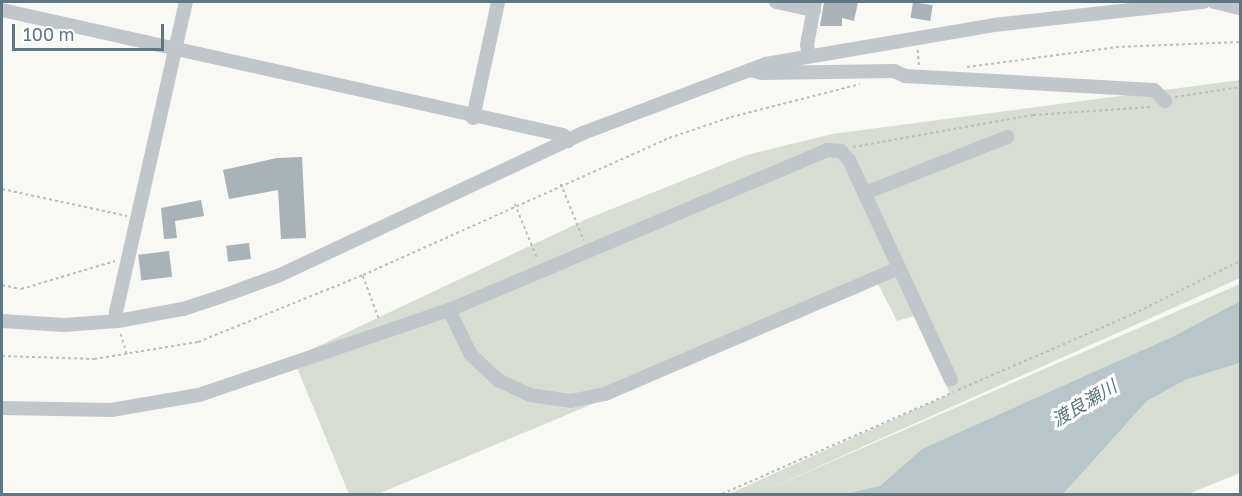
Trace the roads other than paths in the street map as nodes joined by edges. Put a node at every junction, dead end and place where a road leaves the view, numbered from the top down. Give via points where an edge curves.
1 (186, 2) edge
2 (498, 2) edge
3 (776, 2) edge
4 (1204, 2) edge
5 (1214, 2) edge
6 (815, 6) edge
7 (1066, 8) edge
8 (1240, 8) edge
9 (2, 10) edge
10 (175, 50) junction
11 (809, 56) junction
12 (748, 69) junction
13 (1165, 101) road end
14 (473, 118) junction
15 (1006, 137) dead end
16 (568, 141) junction
17 (865, 193) junction
18 (899, 268) junction
19 (449, 310) junction
20 (2, 321) edge
21 (118, 321) junction
22 (951, 380) dead end
23 (2, 408) edge

1 - 10 street
2 - 14 street
3 - 6 street
4 - 7 street
5 - 8 street
6 - 11 street
7 - 11 street
9 - 10 street
10 - 14 street
10 - 21 street via 116,312
11 - 12 street
12 - 13 street via 762,73 894,71 905,76 1155,90
12 - 16 street
14 - 16 street via 563,135
15 - 17 street
16 - 21 street via 280,275 183,309
17 - 18 street
17 - 19 street via 849,160 835,150
18 - 19 street via 605,394 571,401 530,395 498,380 471,355
18 - 22 street
19 - 23 street via 171,401 78,411
20 - 21 street via 64,325

